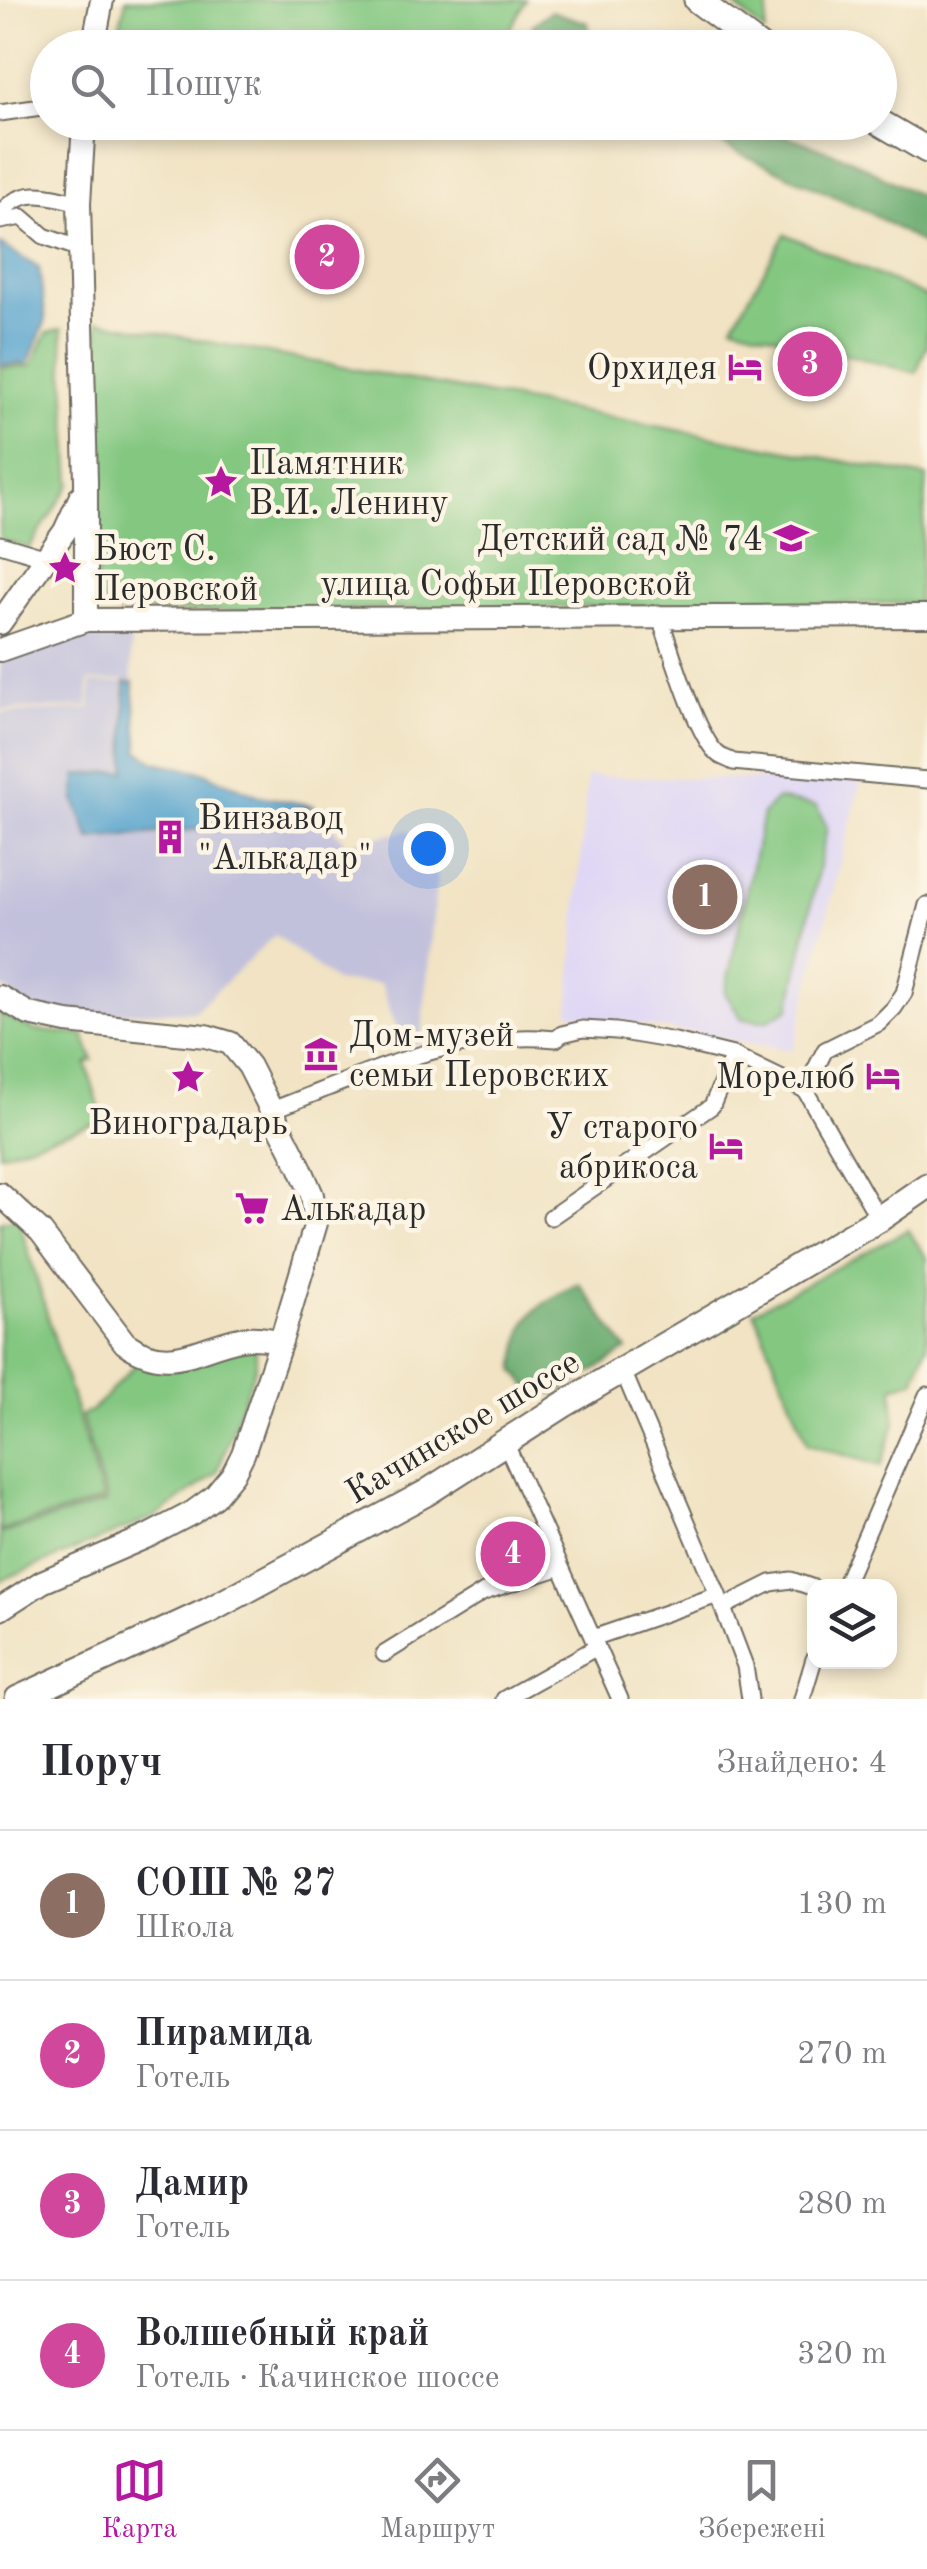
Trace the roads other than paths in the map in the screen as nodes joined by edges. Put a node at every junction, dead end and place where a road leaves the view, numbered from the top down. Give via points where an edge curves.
1 (102, 0) edge
2 (697, 0) edge
3 (96, 30) edge
4 (737, 30) edge
5 (30, 108) edge
6 (0, 112) edge
7 (897, 132) edge
8 (83, 140) edge
9 (927, 150) edge
10 (78, 204) junction
11 (0, 217) edge
12 (80, 248) junction
13 (86, 481) junction
14 (0, 544) edge
15 (47, 558) junction
16 (927, 616) edge
17 (660, 618) junction
18 (86, 620) junction
19 (0, 623) edge
20 (0, 650) edge
21 (927, 780) edge
22 (927, 906) edge
23 (0, 996) edge
24 (733, 1054) junction
25 (804, 1090) junction
26 (272, 1110) junction
27 (927, 1186) edge
28 (0, 1194) edge
29 (551, 1217) dead end
30 (879, 1219) junction
31 (281, 1341) junction
32 (623, 1371) junction
33 (927, 1395) edge
34 (505, 1442) junction
35 (561, 1567) junction
36 (847, 1579) edge
37 (807, 1586) edge
38 (721, 1601) junction
39 (0, 1608) edge
40 (594, 1642) junction
41 (384, 1654) dead end
42 (811, 1669) edge
43 (18, 1699) edge
44 (504, 1699) edge
45 (620, 1699) edge
46 (750, 1699) edge
47 (802, 1699) edge

1 - 3 street
2 - 4 main road
5 - 6 street
7 - 9 main road
8 - 10 street
10 - 11 street via 43,193 9,202
10 - 12 street
11 - 12 street via 22,217 44,236
12 - 13 street
13 - 15 street
13 - 18 street
14 - 15 street
15 - 19 street
16 - 17 street, улица Софьи Перовской
17 - 18 street, улица Софьи Перовской
17 - 21 street via 706,739 718,754 733,762
18 - 20 street, улица Софьи Перовской
22 - 25 street via 894,1008 879,1023 825,1050
23 - 26 street via 28,1014 67,1022 230,1043
24 - 25 street
24 - 26 street via 583,1029 556,1039 474,1041 427,1051
24 - 29 street via 712,1106
25 - 30 street
26 - 31 street via 312,1195 316,1223
27 - 30 main road, Качинское шоссе
28 - 31 street via 41,1232 125,1343 141,1354 173,1359 240,1339
30 - 32 main road, Качинское шоссе
31 - 39 street via 244,1454 214,1498
32 - 34 main road, Качинское шоссе
32 - 38 street
33 - 36 street
34 - 35 street
34 - 43 main road, Качинское шоссе via 426,1493 208,1612
35 - 40 street
35 - 41 street via 484,1592
37 - 38 street via 770,1583
38 - 40 street
38 - 46 street
40 - 44 street
40 - 45 street
42 - 47 street

